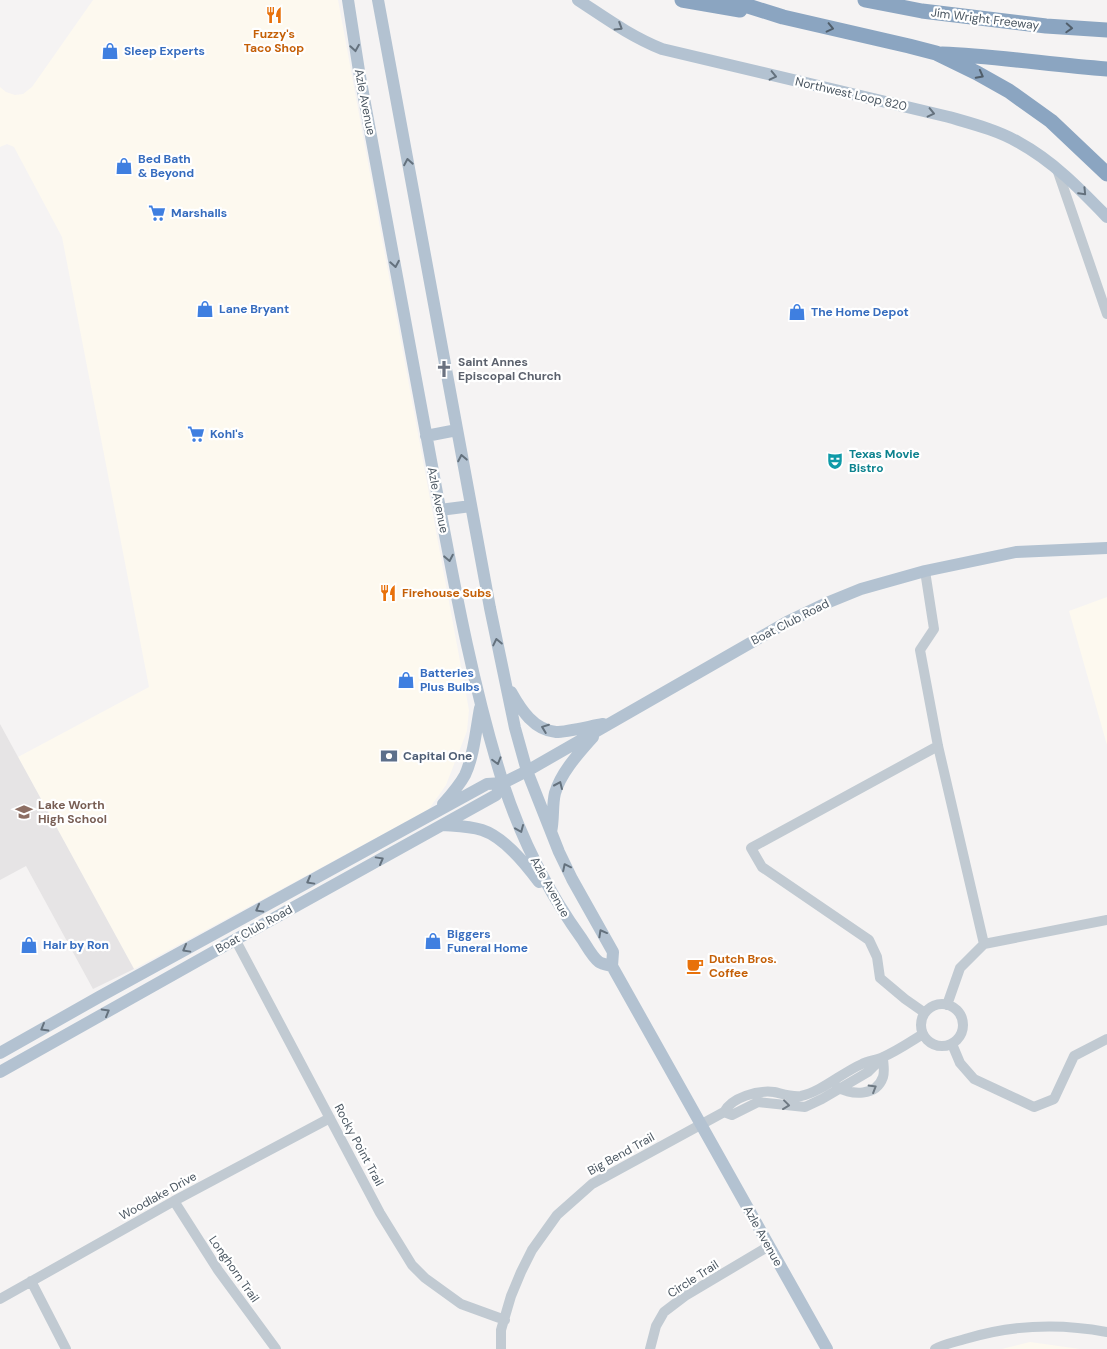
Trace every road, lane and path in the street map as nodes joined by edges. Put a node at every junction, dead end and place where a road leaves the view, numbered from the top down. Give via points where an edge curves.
1 (348, 0) edge
2 (378, 0) edge
3 (578, 0) edge
4 (682, 0) edge
5 (729, 0) edge
6 (865, 0) edge
7 (783, 17) junction
8 (1107, 30) edge
9 (936, 53) junction
10 (1107, 69) edge
11 (1057, 168) junction
12 (1107, 174) edge
13 (1107, 217) edge
14 (1107, 314) edge
15 (457, 430) junction
16 (426, 436) junction
17 (471, 506) junction
18 (440, 510) junction
19 (1107, 548) edge
20 (924, 571) junction
21 (505, 683) junction
22 (481, 706) junction
23 (610, 723) junction
24 (938, 746) junction
25 (527, 771) junction
26 (503, 783) junction
27 (436, 812) junction
28 (443, 825) junction
29 (551, 832) junction
30 (568, 919) junction
31 (1107, 920) edge
32 (236, 939) junction
33 (984, 944) junction
34 (612, 966) junction
35 (947, 1005) junction
36 (925, 1013) junction
37 (923, 1034) junction
38 (1107, 1039) edge
39 (952, 1044) junction
40 (0, 1053) edge
41 (883, 1057) junction
42 (0, 1072) edge
43 (830, 1082) junction
44 (839, 1089) junction
45 (764, 1098) junction
46 (330, 1118) junction
47 (701, 1124) junction
48 (174, 1201) junction
49 (769, 1246) junction
50 (31, 1281) junction
51 (0, 1299) edge
52 (505, 1320) junction
53 (1107, 1332) edge
54 (66, 1349) edge
55 (276, 1349) edge
56 (501, 1349) edge
57 (650, 1349) edge
58 (826, 1349) edge
59 (935, 1349) edge

1 -> 16 main road, Azle Avenue
15 -> 2 main road, Azle Avenue
3 -> 11 main road, Northwest Loop 820 via 617,27 662,49 973,124 1018,142
4 - 7 highway
5 - 7 highway
6 -> 8 highway, Jim Wright Freeway via 922,11
7 -> 9 highway
9 - 10 highway
9 -> 12 highway via 977,73 1051,120
11 -> 13 main road, Northwest Loop 820
11 - 14 street
15 - 16 main road
17 -> 15 main road, Azle Avenue
16 - 18 main road, Azle Avenue
17 - 18 main road
21 -> 17 main road, Azle Avenue
18 -> 22 main road, Azle Avenue
19 - 20 main road, Boat Club Road via 1016,552
20 - 23 main road, Boat Club Road via 829,602
20 - 24 street via 934,629 920,650
23 -> 21 main road, Azle Avenue via 557,732 543,729 528,718
21 - 25 main road, Azle Avenue
22 -> 26 main road, Azle Avenue
22 - 27 main road via 465,775
23 - 25 main road, Boat Club Road
29 -> 23 main road via 555,792 560,780 592,737
24 - 33 street
24 - 36 street via 751,848 762,867 869,940 877,957 880,978
25 - 26 main road, Boat Club Road
25 - 29 main road, Azle Avenue
26 - 27 main road, Boat Club Road via 487,784
26 - 28 main road, Boat Club Road via 496,795
26 -> 30 main road, Azle Avenue via 539,869
27 -> 40 main road, Boat Club Road
28 - 30 main road via 480,829 499,839 525,863
32 -> 28 main road, Boat Club Road
34 -> 29 main road, Azle Avenue via 613,952 572,879
30 - 34 main road, Azle Avenue via 598,961
31 - 33 street
42 -> 32 main road, Boat Club Road
32 - 46 street, Rocky Point Trail
33 - 35 street via 960,968
34 - 47 main road, Azle Avenue
35 - 36 street via 936,1005
35 - 39 street via 956,1009 963,1022 961,1035
36 - 37 street via 921,1026
37 - 39 street via 932,1044
37 - 41 street
38 - 39 street via 1074,1056 1054,1099 1034,1107 974,1079 960,1064
41 - 43 street via 861,1064
41 - 44 street via 868,1072
44 -> 41 street via 857,1094 879,1085 884,1075
43 - 44 street
43 - 45 street via 801,1096 773,1092
45 -> 44 street via 805,1107
45 - 47 street, Big Bend Trail via 758,1093 744,1097
46 - 48 street, Woodlake Drive
46 - 52 street, Rocky Point Trail via 412,1265 461,1304
47 - 49 main road, Azle Avenue
47 - 52 street, Big Bend Trail via 592,1184 557,1216 532,1250 511,1296
48 - 50 street, Woodlake Drive
48 - 55 street, Longhorn Trail via 218,1270
49 - 57 street, Circle Trail via 664,1312 656,1326
49 - 58 main road, Azle Avenue
50 - 51 street, Woodlake Drive
50 - 54 street
52 - 56 street, Big Bend Trail via 501,1330
53 - 59 street via 1058,1327 1005,1330

